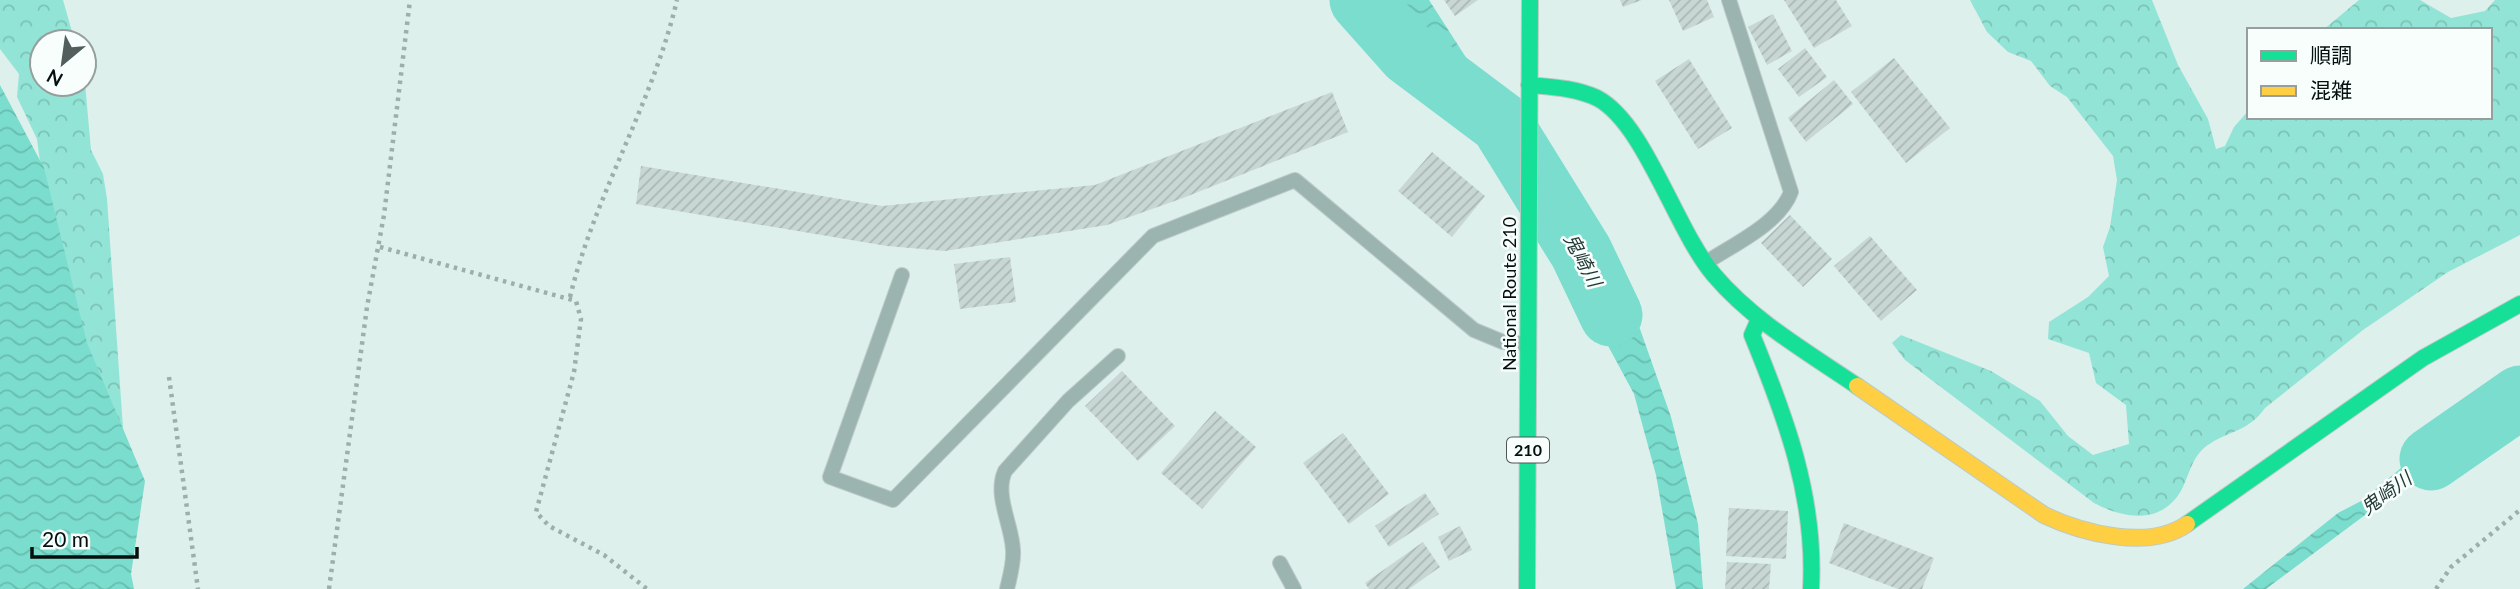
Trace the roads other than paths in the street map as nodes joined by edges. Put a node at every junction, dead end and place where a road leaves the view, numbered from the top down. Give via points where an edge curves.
1 (1530, 0) edge
2 (1729, 0) edge
3 (1530, 85) junction
4 (1704, 264) junction
5 (902, 275) dead end
6 (2520, 304) edge
7 (1759, 319) junction
8 (1529, 344) junction
9 (1118, 356) dead end
10 (1280, 563) dead end
11 (1007, 589) edge
12 (1294, 589) edge
13 (1527, 589) edge
14 (1811, 589) edge

1 - 3 main road, National Route 210 / 210
2 - 4 lane via 1791,192 1787,204 1772,218
3 - 4 main road via 1581,92 1604,102 1621,118
3 - 8 main road, National Route 210 / 210
4 - 7 main road
5 - 8 lane via 830,477 892,500 1153,236 1295,180 1474,330 1503,342
6 - 7 main road via 2423,358 2189,524 2160,535 2118,539 2075,530 2044,515
7 - 14 main road via 1752,335 1803,473 1813,561
8 - 13 main road, National Route 210 / 210
9 - 11 lane via 1068,401 1005,471 1003,499 1013,552
10 - 12 lane

